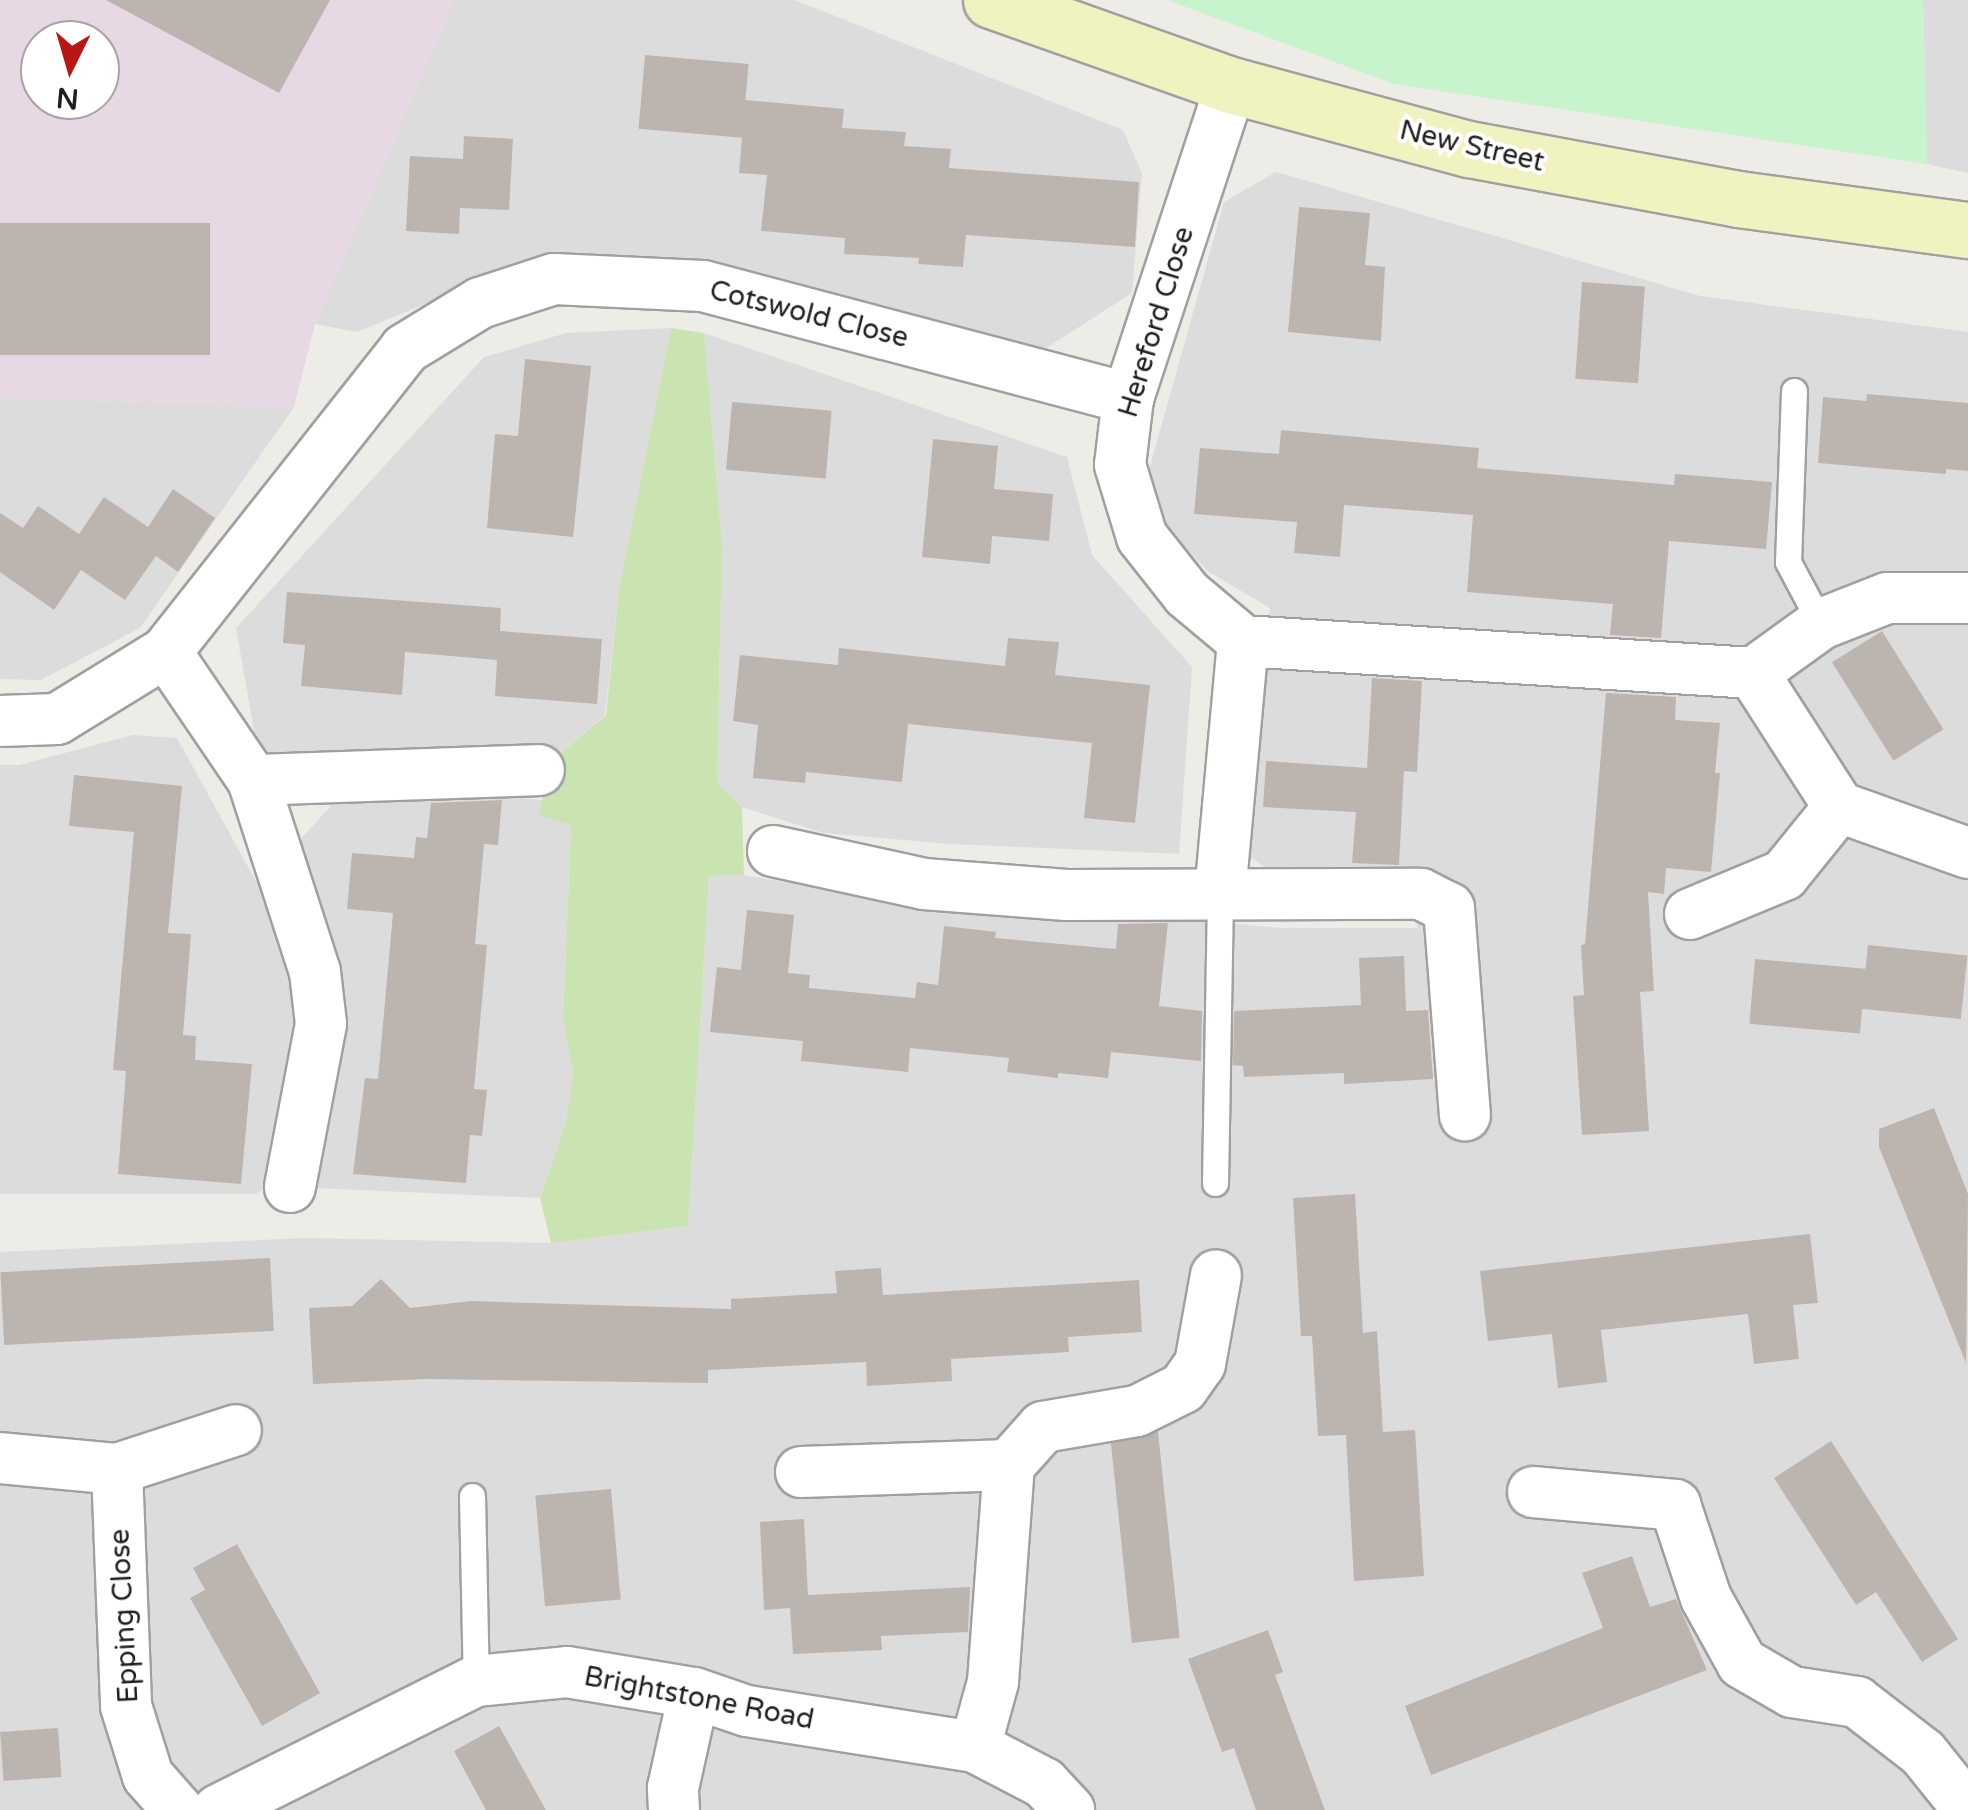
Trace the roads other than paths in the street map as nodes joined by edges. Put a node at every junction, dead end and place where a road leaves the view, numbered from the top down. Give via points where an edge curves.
1 (991, 0) edge
2 (1231, 85) junction
3 (1968, 230) edge
4 (1794, 391) dead end
5 (1128, 398) junction
6 (1968, 598) edge
7 (1821, 624) junction
8 (1244, 640) junction
9 (166, 652) junction
10 (1754, 673) junction
11 (0, 721) edge
12 (539, 770) dead end
13 (252, 780) junction
14 (1839, 807) junction
15 (773, 852) dead end
16 (1968, 853) edge
17 (1220, 894) junction
18 (1690, 914) dead end
19 (1466, 1115) dead end
20 (1215, 1183) dead end
21 (290, 1187) dead end
22 (1216, 1275) dead end
23 (236, 1430) dead end
24 (0, 1458) edge
25 (1008, 1465) junction
26 (117, 1468) junction
27 (801, 1472) dead end
28 (1533, 1492) dead end
29 (472, 1496) dead end
30 (476, 1681) junction
31 (694, 1693) junction
32 (975, 1747) junction
33 (1968, 1808) edge
34 (178, 1810) edge
35 (218, 1810) edge
36 (674, 1810) edge
37 (1069, 1810) edge

1 - 2 street, New Street
2 - 3 street, New Street via 1469,149 1738,198
2 - 5 street, Hereford Close
4 - 7 lane via 1788,562
5 - 8 street, Hereford Close via 1120,465 1142,537 1188,594
5 - 9 street, Cotswold Close via 703,286 554,280 480,303 405,349
6 - 7 street via 1886,598
7 - 10 street
8 - 10 street
8 - 17 street
9 - 11 street, Cotswold Close via 58,718
9 - 13 street
10 - 14 street
12 - 13 street
13 - 21 street via 315,972 321,1024
14 - 16 street
14 - 18 street via 1784,875
15 - 17 street via 924,884 1067,895
17 - 19 street via 1421,894 1449,908
17 - 20 lane
22 - 25 street via 1200,1364 1183,1388 1137,1411 1044,1427
23 - 26 street
24 - 26 street
25 - 27 street
25 - 32 street via 993,1682
26 - 34 street, Epping Close via 126,1706 148,1776
28 - 33 street via 1676,1505 1706,1598 1742,1663 1792,1692 1857,1702 1923,1753
29 - 30 lane
30 - 31 street, Brightstone Road via 567,1672
30 - 35 street, Brightstone Road
31 - 32 street, Brightstone Road via 747,1711
31 - 36 street
32 - 37 street, Brightstone Road via 1044,1783

